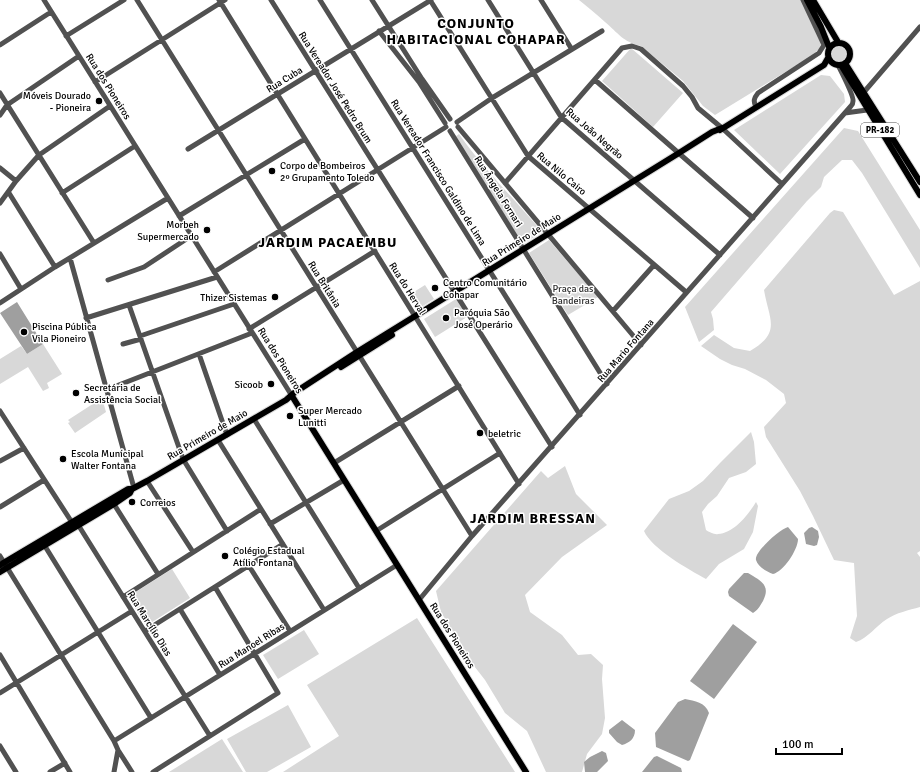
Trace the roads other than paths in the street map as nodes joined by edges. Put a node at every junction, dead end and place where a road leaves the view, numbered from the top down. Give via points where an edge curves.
1 (44, 0) edge
2 (124, 0) edge
3 (137, 0) edge
4 (271, 0) edge
5 (320, 0) edge
6 (372, 0) edge
7 (430, 0) edge
8 (488, 0) edge
9 (541, 0) edge
10 (803, 0) edge
11 (807, 0) edge
12 (813, 0) edge
13 (222, 1) edge
14 (51, 12) junction
15 (389, 26) junction
16 (920, 27) edge
17 (602, 30) dead end
18 (379, 31) junction
19 (66, 36) junction
20 (162, 40) junction
21 (838, 42) junction
22 (0, 45) edge
23 (829, 47) junction
24 (571, 48) junction
25 (351, 49) junction
26 (79, 56) junction
27 (828, 58) junction
28 (824, 65) junction
29 (840, 65) junction
30 (315, 71) junction
31 (533, 72) junction
32 (420, 80) junction
33 (595, 80) junction
34 (95, 82) junction
35 (864, 92) junction
36 (0, 93) edge
37 (277, 94) junction
38 (492, 98) junction
39 (7, 105) junction
40 (110, 106) junction
41 (756, 107) junction
42 (867, 110) junction
43 (845, 113) junction
44 (0, 115) edge
45 (561, 117) junction
46 (450, 119) junction
47 (457, 124) junction
48 (445, 125) junction
49 (722, 128) junction
50 (218, 130) junction
51 (883, 130) junction
52 (450, 131) junction
53 (305, 138) junction
54 (135, 146) junction
55 (412, 147) junction
56 (188, 149) dead end
57 (680, 154) junction
58 (39, 155) junction
59 (528, 156) junction
60 (0, 168) edge
61 (377, 169) junction
62 (246, 174) junction
63 (16, 181) junction
64 (636, 182) junction
65 (920, 182) edge
66 (505, 183) junction
67 (782, 184) junction
68 (9, 192) junction
69 (62, 193) junction
70 (339, 194) junction
71 (920, 195) edge
72 (168, 198) junction
73 (0, 203) edge
74 (591, 210) junction
75 (179, 216) junction
76 (753, 218) junction
77 (280, 230) junction
78 (550, 235) junction
79 (192, 236) junction
80 (94, 243) junction
81 (374, 251) junction
82 (525, 251) junction
83 (0, 254) edge
84 (720, 255) junction
85 (70, 258) junction
86 (654, 265) junction
87 (55, 267) junction
88 (214, 272) junction
89 (491, 272) junction
90 (217, 277) junction
91 (108, 280) dead end
92 (316, 287) junction
93 (21, 289) junction
94 (686, 292) junction
95 (456, 293) junction
96 (0, 303) edge
97 (234, 304) junction
98 (129, 305) junction
99 (614, 311) junction
100 (416, 317) junction
101 (86, 318) junction
102 (251, 331) junction
103 (141, 338) junction
104 (123, 344) dead end
105 (641, 345) junction
106 (199, 354) junction
107 (358, 354) junction
108 (153, 372) junction
109 (607, 384) junction
110 (459, 386) junction
111 (106, 390) junction
112 (292, 396) junction
113 (0, 412) edge
114 (580, 415) junction
115 (254, 419) junction
116 (400, 422) junction
117 (227, 435) junction
118 (218, 440) junction
119 (552, 447) junction
120 (24, 448) junction
121 (500, 453) junction
122 (183, 459) junction
123 (0, 461) edge
124 (334, 463) junction
125 (44, 480) junction
126 (344, 480) junction
127 (148, 481) junction
128 (519, 484) junction
129 (133, 489) junction
130 (442, 489) junction
131 (112, 502) junction
132 (306, 502) junction
133 (0, 507) edge
134 (261, 509) junction
135 (75, 524) junction
136 (270, 524) junction
137 (227, 531) junction
138 (376, 531) junction
139 (472, 536) junction
140 (43, 543) junction
141 (283, 544) junction
142 (193, 552) junction
143 (0, 556) edge
144 (4, 565) edge
145 (397, 565) junction
146 (249, 566) junction
147 (0, 572) edge
148 (158, 574) junction
149 (215, 587) junction
150 (358, 588) junction
151 (123, 597) junction
152 (419, 600) junction
153 (180, 609) junction
154 (324, 610) junction
155 (132, 611) junction
156 (145, 631) junction
157 (290, 631) junction
158 (97, 632) junction
159 (254, 653) junction
160 (61, 654) junction
161 (0, 655) edge
162 (220, 675) junction
163 (16, 682) junction
164 (0, 693) edge
165 (185, 696) junction
166 (151, 718) junction
167 (210, 736) junction
168 (114, 741) junction
169 (0, 746) edge
170 (118, 750) junction
171 (65, 763) junction
172 (16, 772) edge
173 (50, 772) edge
174 (70, 772) edge
175 (114, 772) edge
176 (132, 772) edge
177 (153, 772) edge
178 (526, 772) edge

1 - 14 street, Rua dos Pioneiros
2 - 19 street
3 - 20 street, Rua Britânia
4 - 30 street, Rua Vereador José Pedro Brum
5 - 25 street, Rua Vereador Francisco Galdino de Lima
6 - 15 street
7 - 15 street, Rua Cuba
7 - 38 street, Rua Nilo Cairo
8 - 31 street, Rua João Negrão
9 - 24 street
10 - 41 street via 824,45 819,53 758,93 754,98
11 - 23 main road
12 - 21 main road
13 - 20 street
13 - 37 street, Rua do Herval
14 - 19 street, Rua dos Pioneiros
14 - 22 street
15 - 18 street, Rua Cuba
15 - 32 street
16 - 35 street
17 - 24 street
18 - 25 street, Rua Cuba
18 - 32 street
19 - 26 street, Rua dos Pioneiros
20 - 34 street
20 - 50 street, Rua Britânia
21 - 23 main road
21 - 29 main road via 846,45 850,52 848,60
23 - 27 main road
24 - 31 street
25 - 30 street, Rua Cuba
25 - 55 street, Rua Vereador Francisco Galdino de Lima
26 - 34 street, Rua dos Pioneiros
26 - 39 street
27 - 28 main road, Rua Primeiro de Maio
27 - 29 main road, PR-182 via 832,64
28 - 29 main road
28 - 41 main road, Rua Primeiro de Maio
29 - 35 main road, PR-182
29 - 42 main road, PR-182
29 - 43 street, Rua Mario Fontana via 853,101
30 - 37 street, Rua Cuba
30 - 61 street, Rua Vereador José Pedro Brum
31 - 38 street
31 - 45 street, Rua João Negrão
32 - 46 street
32 - 48 street
33 - 45 street
33 - 49 street via 622,48 632,46 641,49 683,86 698,108
33 - 57 street
34 - 40 street, Rua dos Pioneiros
35 - 51 main road, PR-182
36 - 39 street
37 - 50 street, Rua Cuba
37 - 53 street, Rua do Herval
38 - 47 street
38 - 59 street, Rua Nilo Cairo
39 - 44 street
39 - 58 street
40 - 54 street, Rua dos Pioneiros
40 - 58 street
41 - 49 main road, Rua Primeiro de Maio
42 - 43 street
42 - 51 main road, PR-182
43 - 67 street, Rua Mario Fontana
45 - 59 street
45 - 64 street, Rua João Negrão
46 - 47 street via 454,119
46 - 48 street
47 - 52 street via 456,130
47 - 66 street
48 - 52 street
48 - 55 street
49 - 57 main road, Rua Primeiro de Maio
49 - 67 street
50 - 56 street, Rua Cuba
50 - 62 street, Rua Britânia
51 - 65 main road, PR-182
51 - 71 main road, PR-182
52 - 82 street, Rua Ângela Fornari
53 - 62 street
53 - 70 street, Rua do Herval
54 - 69 street
54 - 72 street, Rua dos Pioneiros
55 - 61 street
55 - 89 street, Rua Vereador Francisco Galdino de Lima
57 - 64 main road, Rua Primeiro de Maio
57 - 76 street
58 - 63 street
58 - 69 street
59 - 66 street
59 - 74 street, Rua Nilo Cairo
60 - 63 street
61 - 70 street
61 - 95 street, Rua Vereador José Pedro Brum
62 - 75 street
62 - 77 street, Rua Britânia
63 - 68 street
64 - 74 main road, Rua Primeiro de Maio
64 - 84 street, Rua João Negrão
66 - 78 street
67 - 76 street, Rua Mario Fontana
68 - 73 street
68 - 87 street
69 - 80 street
70 - 77 street
70 - 81 street, Rua do Herval
72 - 75 street, Rua dos Pioneiros
72 - 80 street
74 - 78 main road, Rua Primeiro de Maio
74 - 86 street, Rua Nilo Cairo
75 - 79 street, Rua dos Pioneiros
76 - 84 street, Rua Mario Fontana
77 - 88 street
77 - 92 street, Rua Britânia
78 - 82 main road, Rua Primeiro de Maio
78 - 99 street
79 - 88 street, Rua dos Pioneiros
79 - 91 street via 144,267
80 - 85 street
81 - 92 street
81 - 100 street, Rua do Herval
82 - 89 main road, Rua Primeiro de Maio
82 - 109 street, Rua Ângela Fornari
83 - 93 street
84 - 94 street, Rua Mario Fontana
85 - 87 street
85 - 101 street
86 - 94 street, Rua Nilo Cairo
86 - 99 street
87 - 93 street
88 - 90 street, Rua dos Pioneiros
89 - 95 main road, Rua Primeiro de Maio
89 - 114 street, Rua Vereador Francisco Galdino de Lima
90 - 97 street, Rua dos Pioneiros
90 - 98 street
92 - 102 street
92 - 107 street, Rua Britânia
93 - 96 street
94 - 105 street, Rua Mario Fontana
95 - 100 main road, Rua Primeiro de Maio
95 - 119 street, Rua Vereador José Pedro Brum
97 - 102 street, Rua dos Pioneiros
97 - 103 street
98 - 101 street
98 - 103 street
99 - 105 street
100 - 107 main road, Rua Primeiro de Maio
100 - 110 street, Rua do Herval
101 - 111 street
102 - 106 street
102 - 112 street, Rua dos Pioneiros
103 - 104 street
103 - 108 street
105 - 109 street, Rua Mario Fontana
106 - 108 street
106 - 117 street
107 - 112 main road, Rua Primeiro de Maio
107 - 116 street, Rua Britânia
108 - 111 street
108 - 122 street
109 - 114 street, Rua Mario Fontana
110 - 116 street
110 - 121 street, Rua do Herval
111 - 129 street
112 - 115 main road, Rua Primeiro de Maio
112 - 124 main road, Rua dos Pioneiros
113 - 120 street, Rua Marcílio Dias
114 - 119 street, Rua Mario Fontana
115 - 117 main road, Rua Primeiro de Maio
115 - 132 street
116 - 124 street
116 - 130 street, Rua Britânia
117 - 118 main road, Rua Primeiro de Maio
118 - 122 main road, Rua Primeiro de Maio
118 - 134 street
119 - 128 street, Rua Mario Fontana
120 - 123 street
120 - 125 street, Rua Marcílio Dias
121 - 128 street, Rua do Herval
121 - 130 street
122 - 127 main road, Rua Primeiro de Maio
122 - 137 street
124 - 126 main road, Rua dos Pioneiros
125 - 133 street
125 - 135 street, Rua Marcílio Dias
126 - 132 street
126 - 138 main road, Rua dos Pioneiros
127 - 129 main road, Rua Primeiro de Maio
127 - 142 street
128 - 139 street, Rua Mario Fontana
129 - 131 main road, Rua Primeiro de Maio via 128,489
130 - 138 street
130 - 139 street, Rua Britânia
131 - 135 main road, Rua Primeiro de Maio
131 - 148 street
132 - 136 street
132 - 150 street
134 - 136 street
134 - 137 street
135 - 140 main road, Rua Primeiro de Maio
135 - 151 street, Rua Marcílio Dias
136 - 141 street
137 - 142 street
138 - 145 main road, Rua dos Pioneiros
139 - 152 street, Rua Mario Fontana
140 - 144 main road, Rua Primeiro de Maio
140 - 158 street
141 - 146 street
141 - 154 street
142 - 148 street
143 - 144 street
144 - 147 main road, Rua Primeiro de Maio
144 - 160 street
145 - 150 street, Rua Manoel Ribas
145 - 152 main road, Rua dos Pioneiros
146 - 149 street
146 - 157 street
148 - 151 street
149 - 153 street
149 - 159 street
150 - 154 street, Rua Manoel Ribas
151 - 155 street, Rua Marcílio Dias
152 - 178 main road, Rua dos Pioneiros
153 - 156 street
153 - 162 street
154 - 157 street, Rua Manoel Ribas
155 - 156 street, Rua Marcílio Dias
155 - 158 street
156 - 165 street, Rua Marcílio Dias
157 - 159 street, Rua Manoel Ribas
158 - 160 street
158 - 166 street
159 - 162 street, Rua Manoel Ribas
159 - 167 street via 278,693
160 - 163 street
160 - 168 street
161 - 163 street
162 - 165 street, Rua Manoel Ribas
163 - 164 street
163 - 171 street
165 - 166 street, Rua Manoel Ribas
165 - 167 street, Rua Marcílio Dias
166 - 168 street, Rua Manoel Ribas
167 - 177 street
168 - 170 street
169 - 172 street
170 - 175 street
170 - 176 street
171 - 173 street
171 - 174 street

